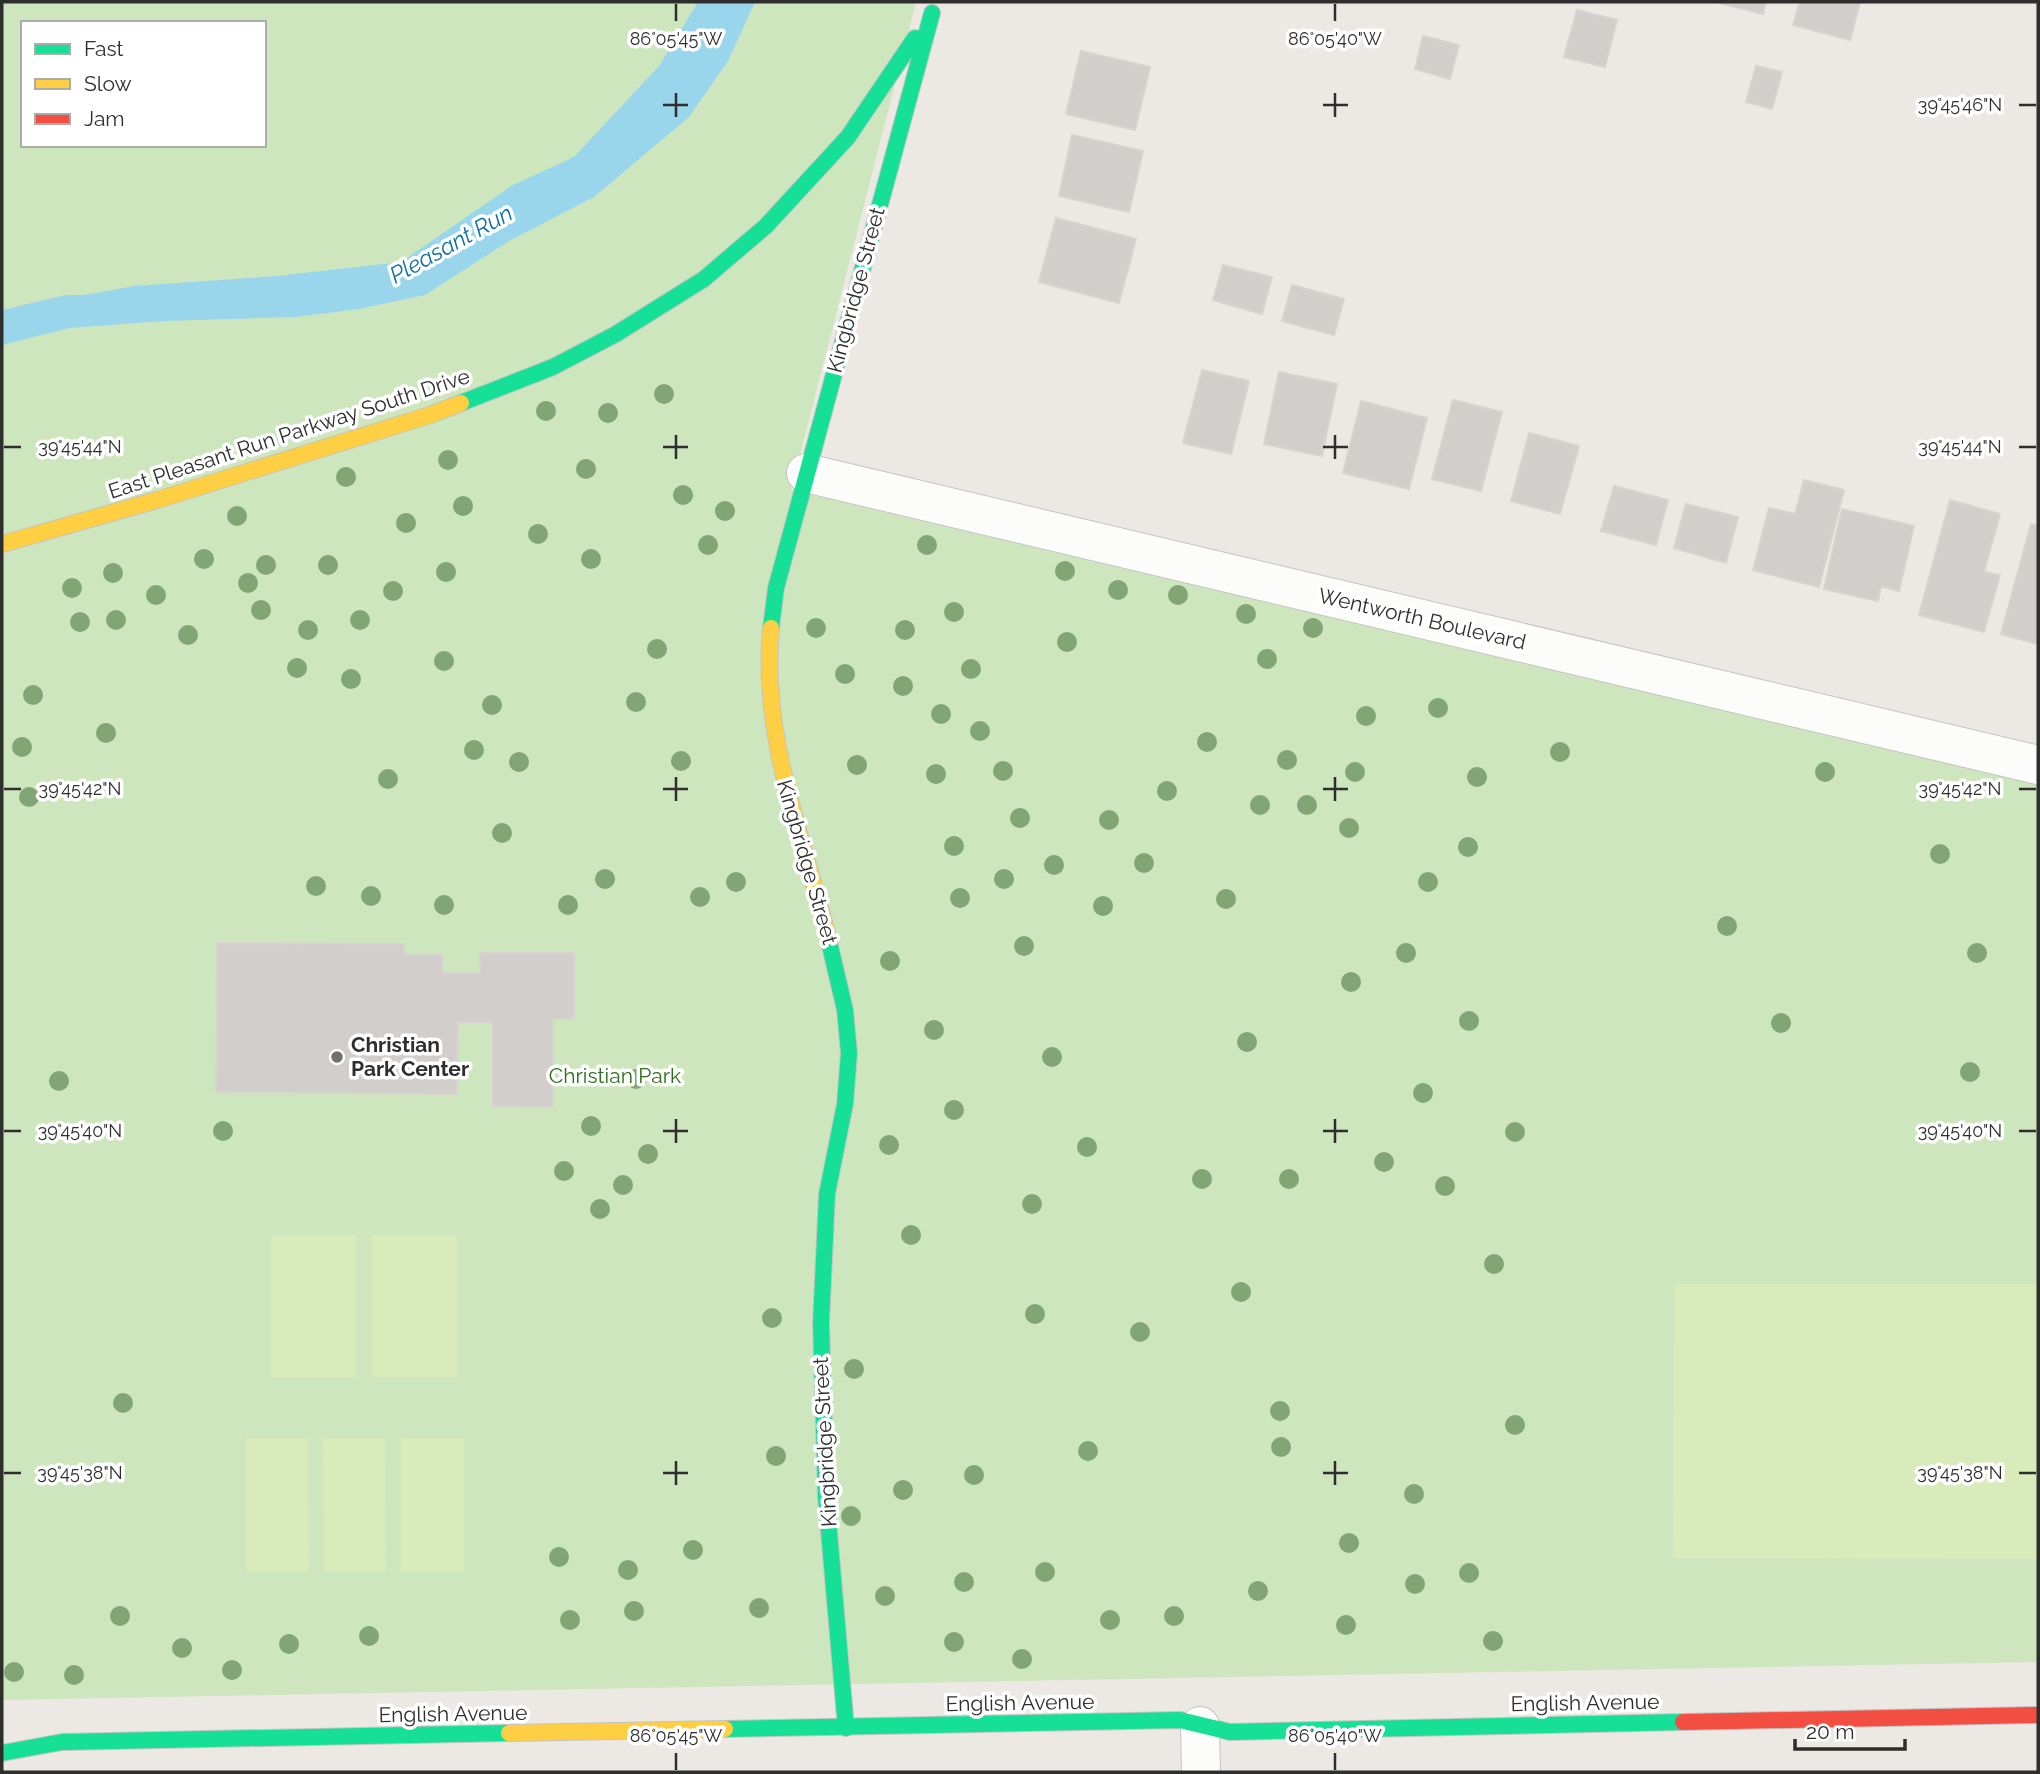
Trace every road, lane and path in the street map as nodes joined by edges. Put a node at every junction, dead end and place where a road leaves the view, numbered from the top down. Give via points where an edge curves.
1 (934, 7) edge
2 (806, 473) junction
3 (2, 544) edge
4 (2038, 765) edge
5 (2038, 1715) edge
6 (1200, 1726) junction
7 (846, 1728) junction
8 (21, 1758) edge
9 (1201, 1772) edge

1 - 2 street, Kingbridge Street
1 - 3 street, East Pleasant Run Parkway South Drive via 848,136 766,226 704,279 616,334 553,367 430,415
2 - 4 street, Wentworth Boulevard
2 - 7 street, Kingbridge Street via 776,588 768,667 775,743 846,1013 845,1114 828,1185 820,1342 825,1489
5 - 6 street, English Avenue via 1244,1732
6 - 7 street, English Avenue via 1180,1720
6 - 9 street
7 - 8 street, English Avenue via 61,1742

